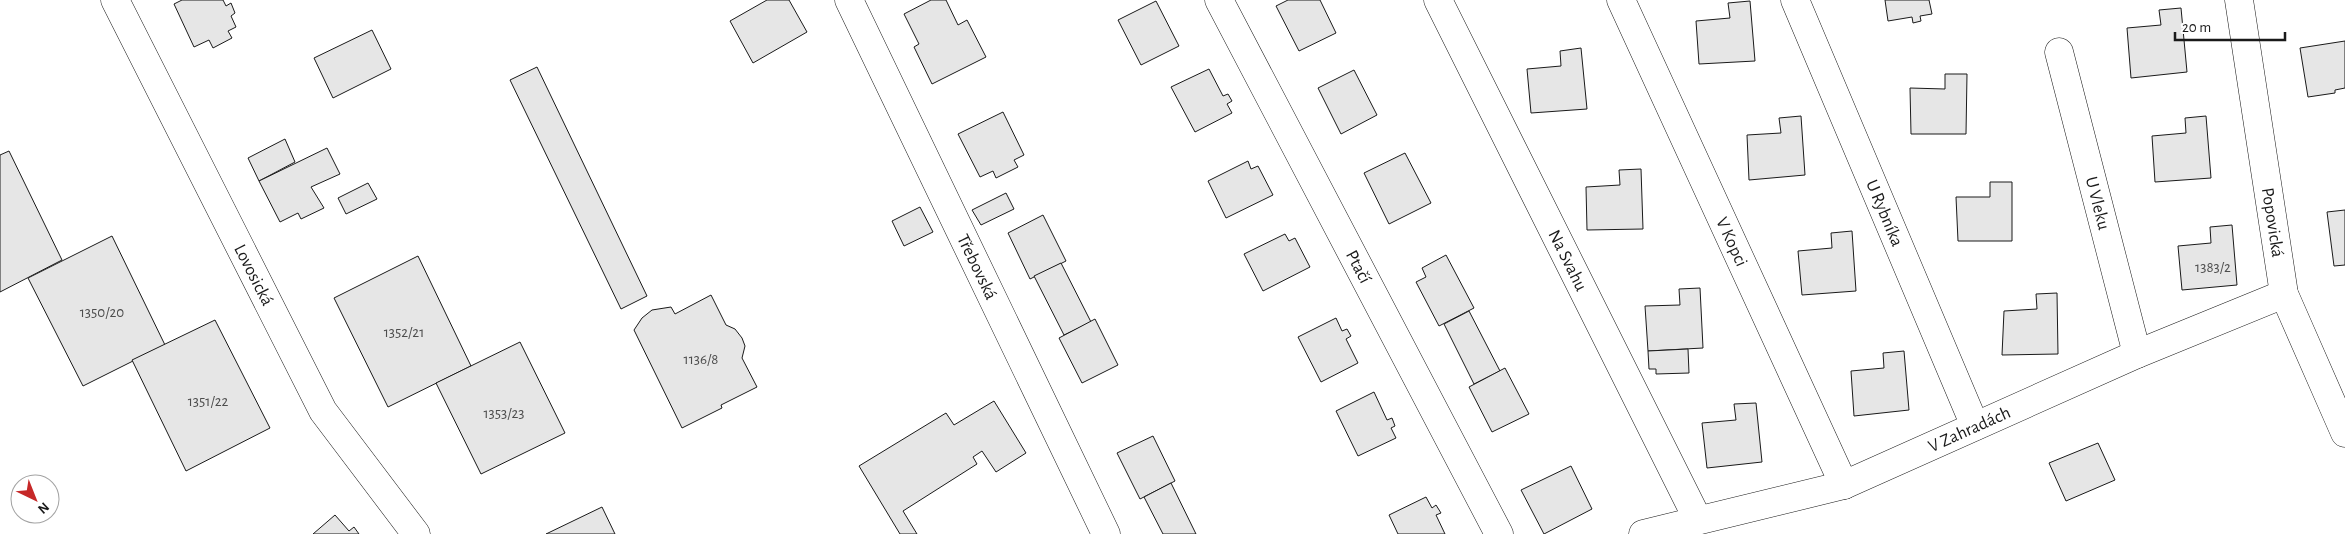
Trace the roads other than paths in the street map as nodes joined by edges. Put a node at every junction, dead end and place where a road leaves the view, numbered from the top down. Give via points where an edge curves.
1 (115, 0) edge
2 (849, 0) edge
3 (1219, 0) edge
4 (1438, 0) edge
5 (1621, 0) edge
6 (1794, 0) edge
7 (2239, 0) edge
8 (2059, 52) dead end
9 (2284, 294) junction
10 (2138, 354) junction
11 (1975, 426) junction
12 (2345, 433) edge
13 (1844, 485) junction
14 (1698, 520) junction
15 (416, 534) edge
16 (1106, 534) edge
17 (1498, 534) edge
18 (1643, 534) edge

1 - 15 street, Lovosická via 323,411
2 - 16 street, Třebovská
3 - 17 street, Ptačí
4 - 14 street, Na Svahu
5 - 13 street, V Kopci
6 - 11 street, U Rybníka
7 - 9 street, Popovická
8 - 10 street, U Vleku
9 - 10 street, V Zahradách
9 - 12 street, Popovická
10 - 11 street, V Zahradách
11 - 13 street, V Zahradách
13 - 14 street, V Zahradách
14 - 18 street, V Zahradách

